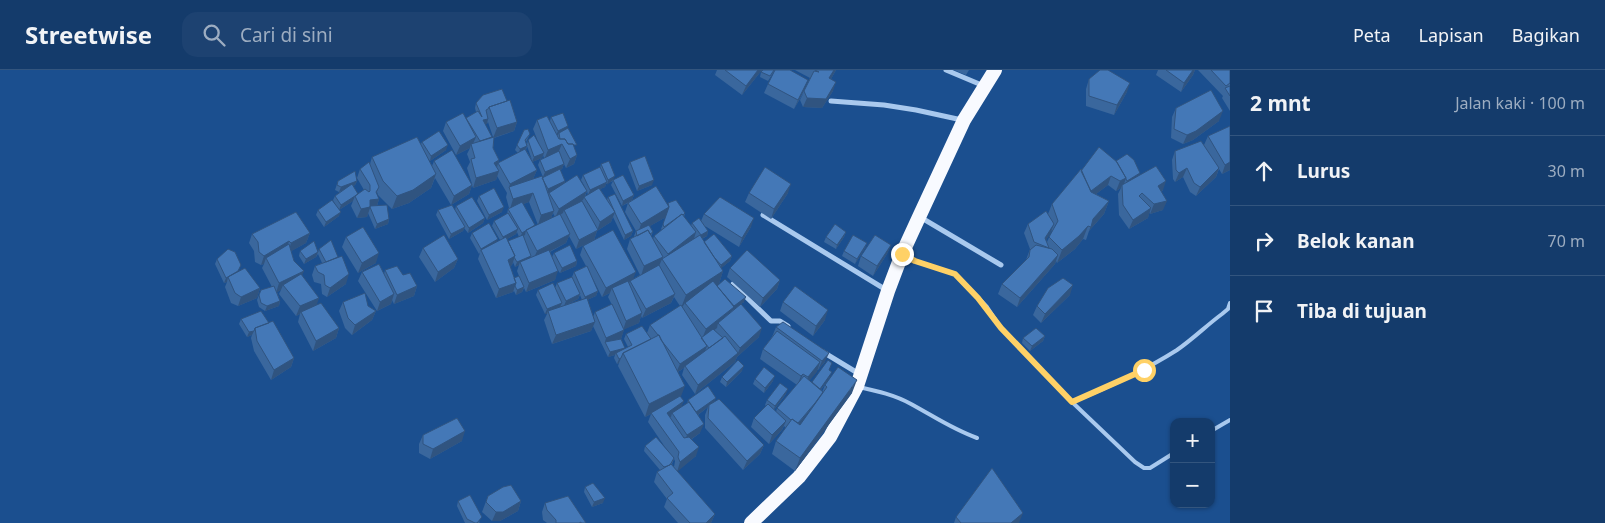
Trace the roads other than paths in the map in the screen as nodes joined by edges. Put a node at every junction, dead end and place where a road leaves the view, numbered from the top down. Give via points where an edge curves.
1 (946, 70) edge
2 (995, 70) edge
3 (985, 87) junction
4 (831, 101) edge
5 (964, 120) junction
6 (763, 215) dead end
7 (919, 217) junction
8 (902, 254) junction
9 (1001, 265) dead end
10 (733, 284) edge
11 (888, 291) junction
12 (1230, 304) edge
13 (795, 331) edge
14 (816, 348) edge
15 (859, 380) junction
16 (1072, 402) junction
17 (1230, 420) edge
18 (1215, 429) edge
19 (978, 438) dead end
20 (1170, 456) edge
21 (751, 523) edge

1 - 3 street
2 - 3 highway
3 - 5 highway
4 - 5 street via 900,107
5 - 7 highway
6 - 11 street
7 - 8 highway
7 - 9 street
8 - 11 highway
8 - 16 lane via 955,274
10 - 13 street via 771,321 784,322
11 - 15 highway
12 - 16 lane via 1178,349 1144,370
14 - 15 street
15 - 19 lane via 911,404 957,431
15 - 21 highway via 830,437 798,477
16 - 20 lane via 1144,468 1150,468
17 - 18 lane

